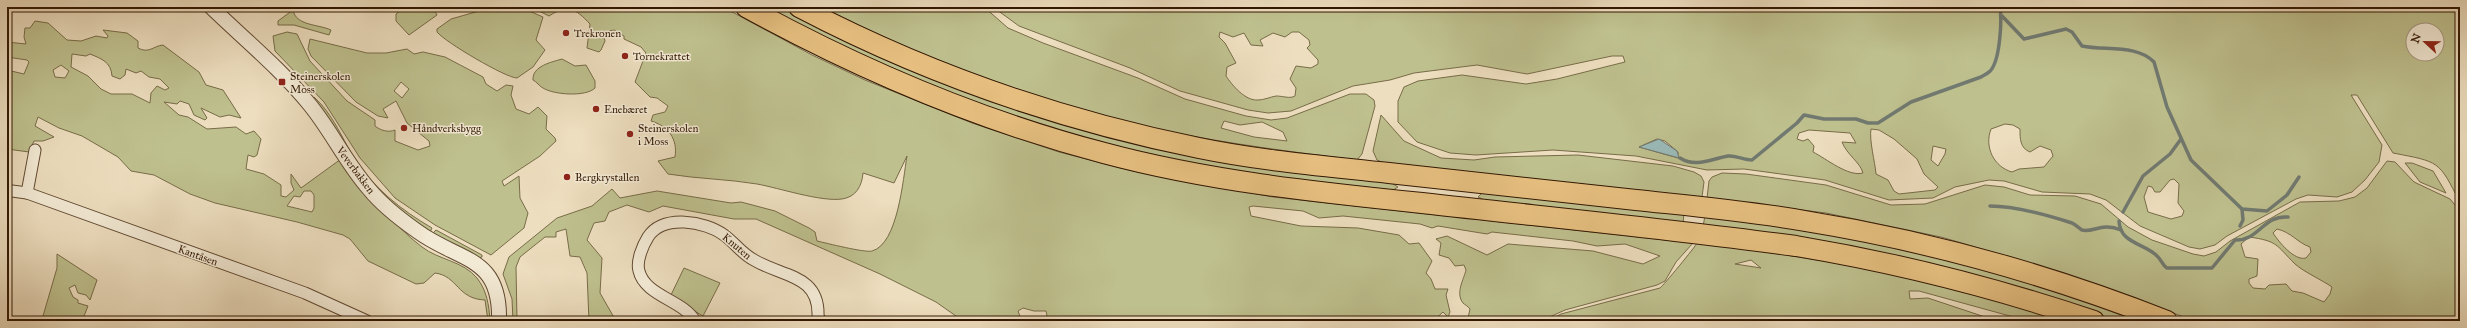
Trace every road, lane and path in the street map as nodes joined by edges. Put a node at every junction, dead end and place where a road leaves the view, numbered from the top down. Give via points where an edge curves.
1 (211, 7) edge
2 (746, 7) edge
3 (799, 7) edge
4 (35, 150) dead end
5 (12, 191) dead end
6 (27, 194) junction
7 (816, 320) edge
8 (367, 321) edge
9 (499, 321) edge
10 (695, 321) edge
11 (2094, 321) edge
12 (2167, 321) edge

1 - 9 street, Veverbakken via 301,93 350,165 380,200 416,231 486,271 498,294
2 - 11 highway via 882,76 970,112 1104,154 1183,172 1300,190 1796,246 1909,267 2035,301
3 - 12 highway via 892,52 971,84 1126,132 1203,149 1299,164 1802,220 1924,244 2030,272
4 - 6 street
5 - 6 street, Kantåsen
6 - 8 street, Kantåsen via 305,293
7 - 10 street, Knuten via 816,301 811,289 804,282 754,261 719,232 687,222 666,224 649,235 638,271 648,285 688,313

